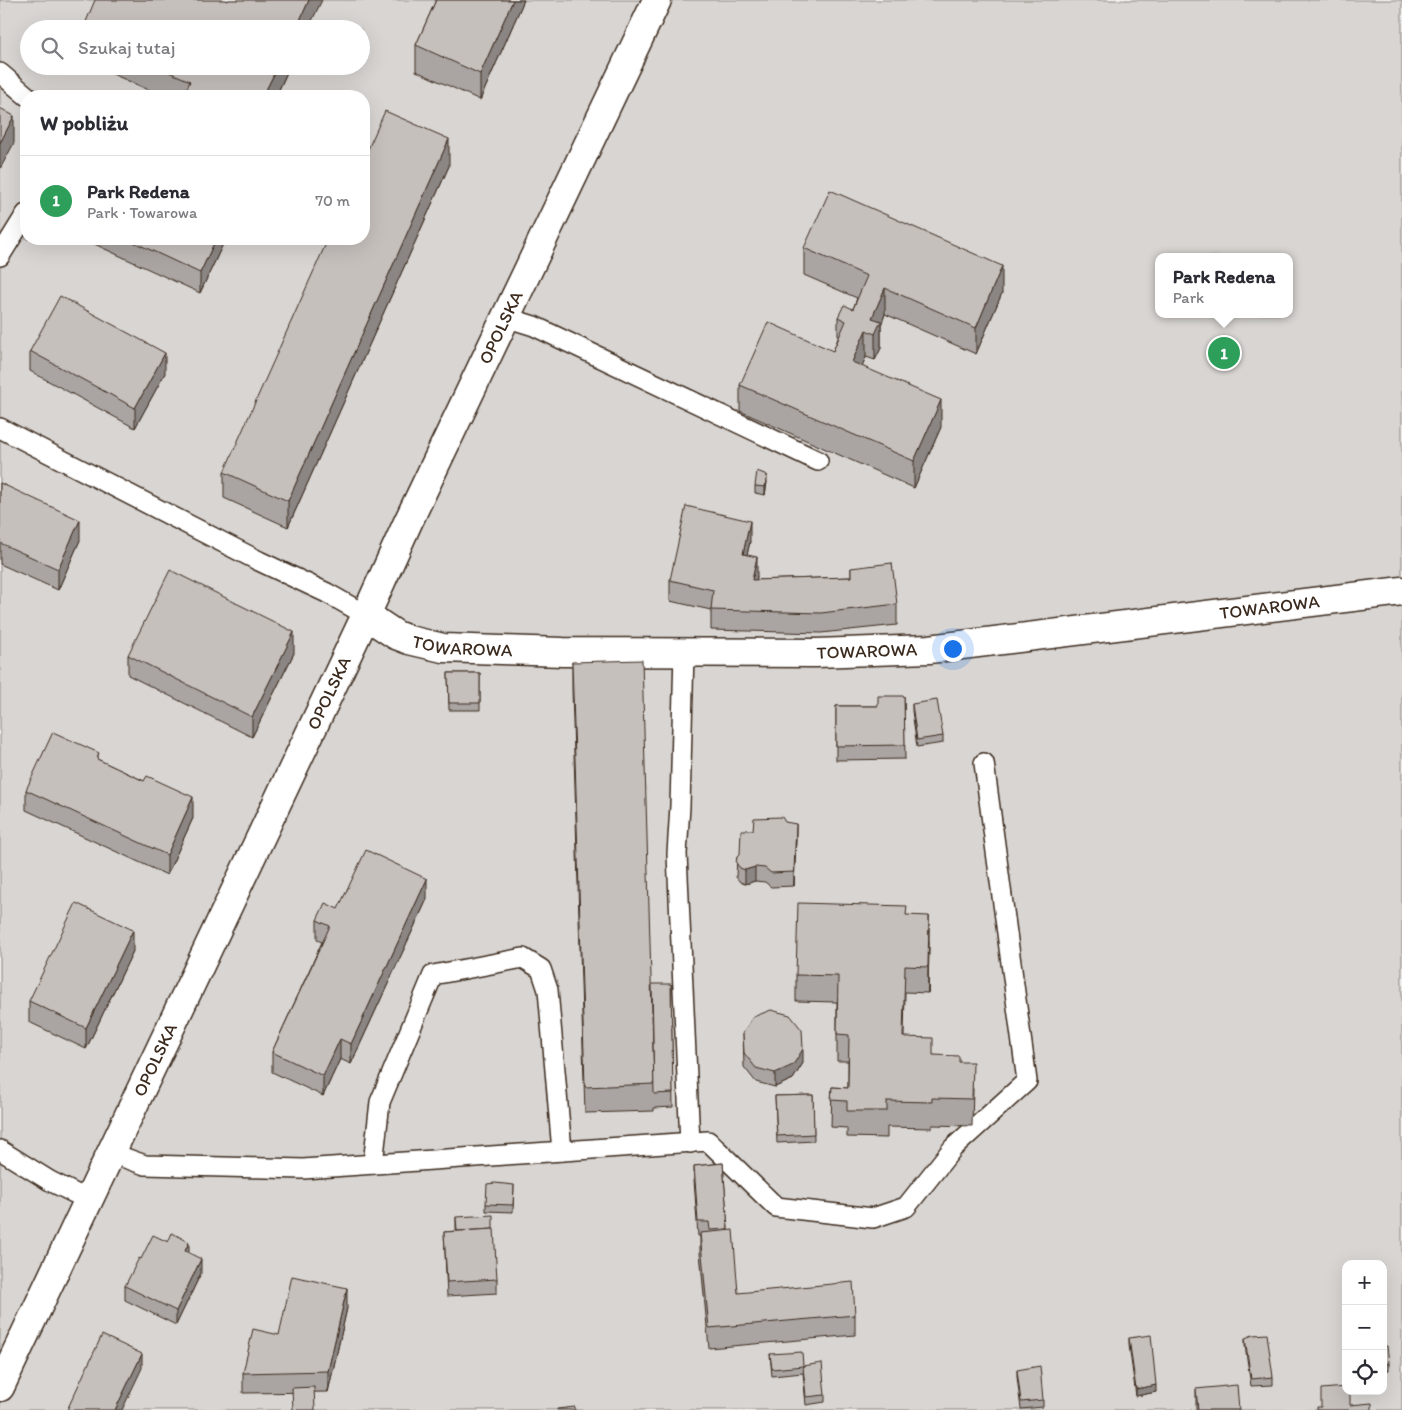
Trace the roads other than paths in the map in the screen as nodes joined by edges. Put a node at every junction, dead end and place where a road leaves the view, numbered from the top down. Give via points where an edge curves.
1 (657, 0) edge
2 (0, 73) edge
3 (20, 90) edge
4 (20, 224) edge
5 (0, 256) edge
6 (505, 317) junction
7 (0, 428) edge
8 (818, 461) dead end
9 (1402, 591) edge
10 (366, 615) junction
11 (684, 652) junction
12 (984, 763) dead end
13 (690, 1143) junction
14 (0, 1150) edge
15 (562, 1151) junction
16 (111, 1153) junction
17 (373, 1164) junction
18 (88, 1200) junction
19 (0, 1387) edge

1 - 6 street, OPOLSKA
2 - 3 lane
4 - 5 lane
6 - 8 lane via 534,326
6 - 10 street, OPOLSKA
7 - 10 lane
9 - 11 street, TOWAROWA via 929,648
10 - 11 street, TOWAROWA via 396,635 443,648
10 - 16 street, OPOLSKA
11 - 13 lane via 676,854
12 - 13 lane via 1027,1081 953,1148 906,1207 873,1218 776,1207 708,1141
13 - 15 lane
14 - 18 lane
15 - 17 lane
15 - 17 lane via 548,990 541,969 523,958 433,975 380,1102
16 - 17 lane via 145,1165 303,1168
16 - 18 street, OPOLSKA
18 - 19 street, OPOLSKA

